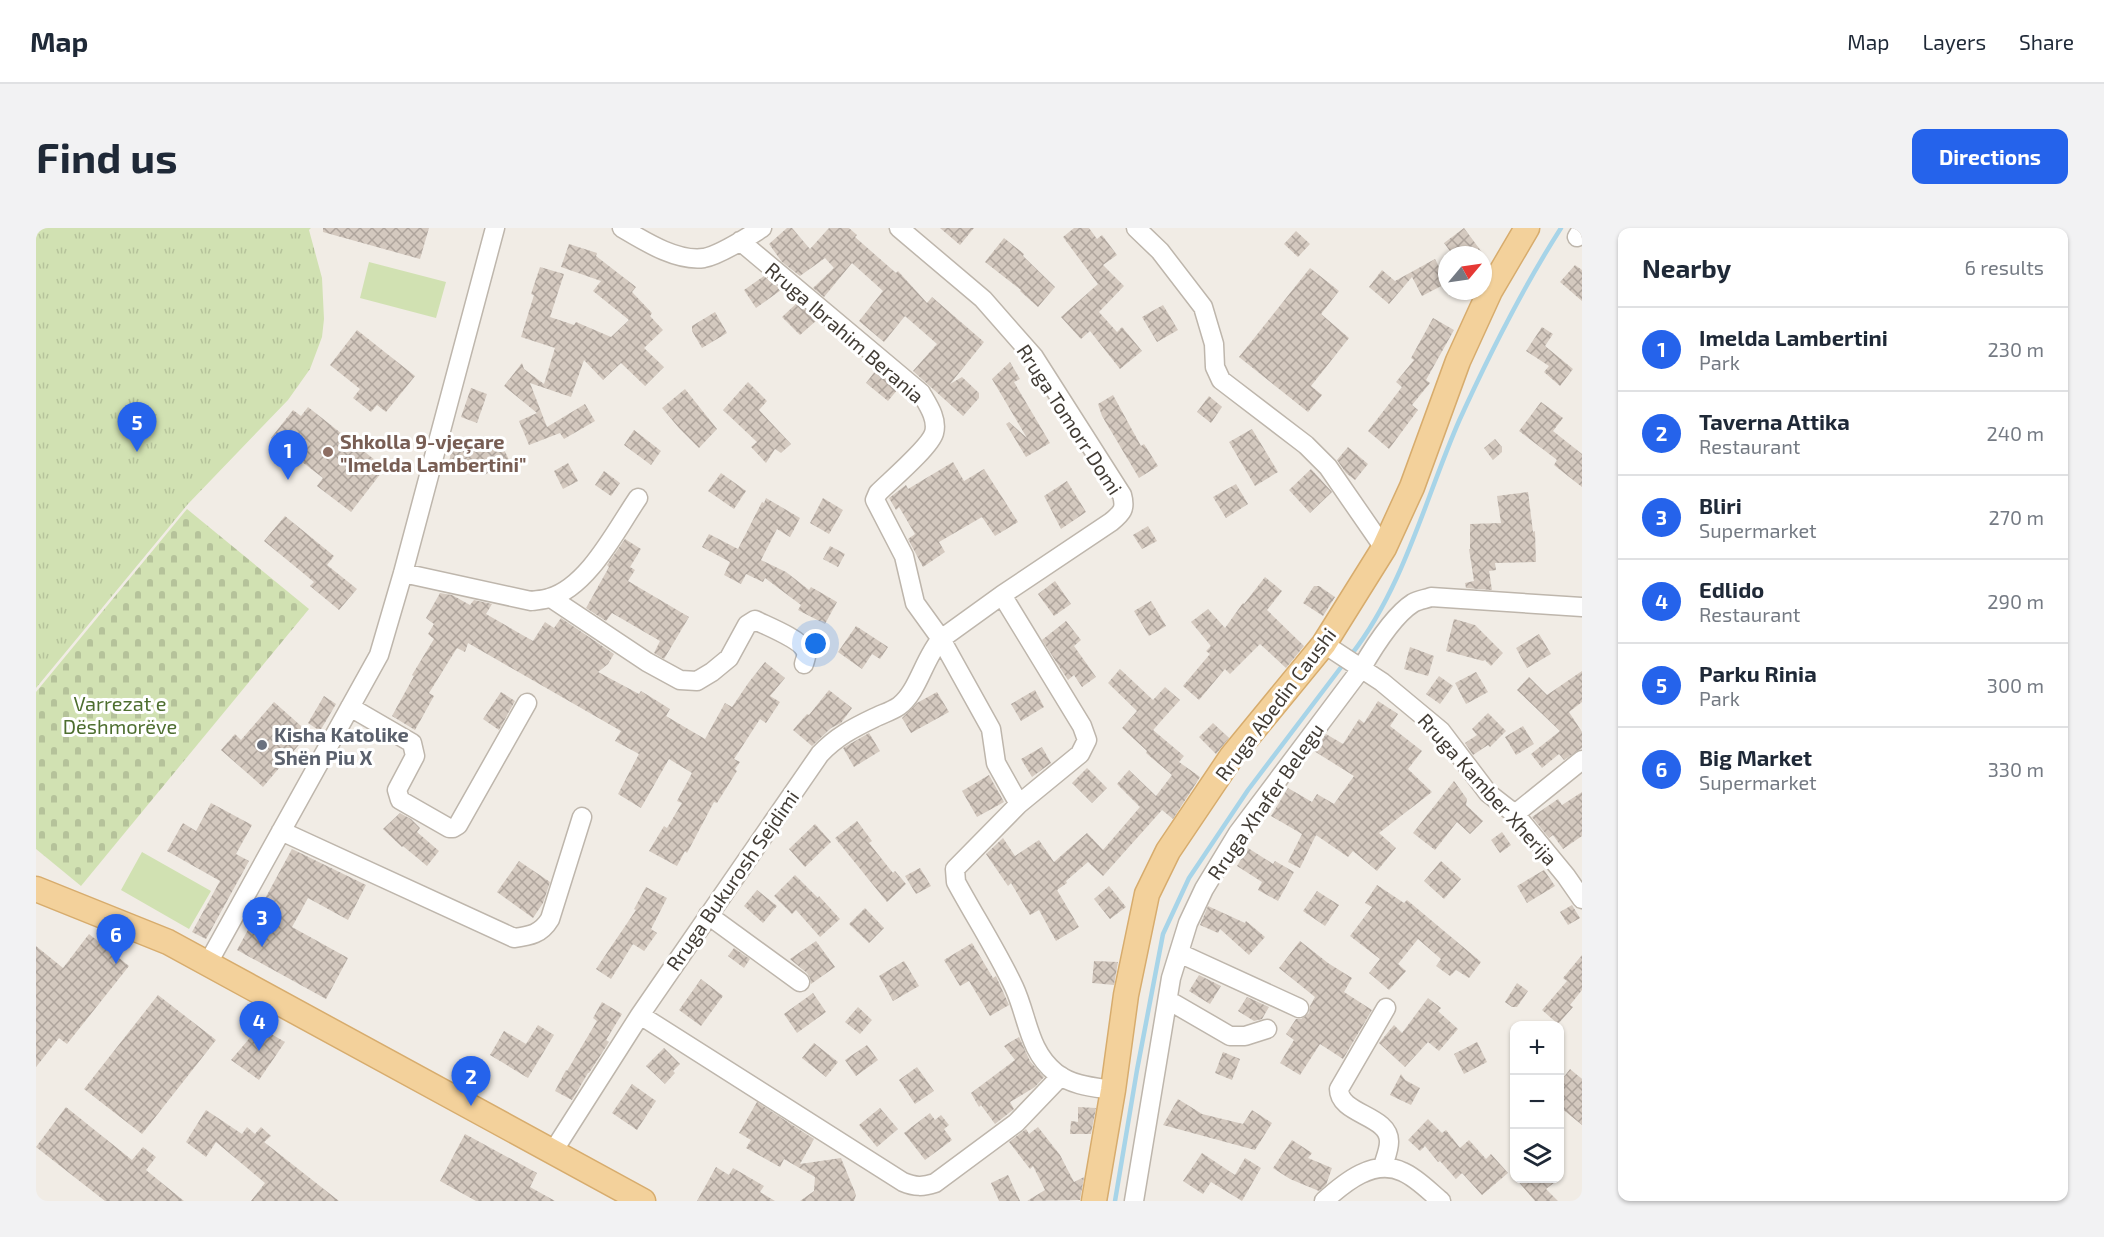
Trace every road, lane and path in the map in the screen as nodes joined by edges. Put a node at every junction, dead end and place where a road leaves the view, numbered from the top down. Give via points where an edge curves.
1 (495, 228) edge
2 (622, 228) edge
3 (762, 228) edge
4 (899, 228) edge
5 (1136, 228) edge
6 (1527, 228) edge
7 (740, 241) junction
8 (638, 498) dead end
9 (1384, 548) junction
10 (403, 573) junction
11 (1002, 595) junction
12 (551, 598) junction
13 (1582, 607) edge
14 (941, 639) junction
15 (1330, 648) junction
16 (804, 664) dead end
17 (1358, 667) junction
18 (527, 703) dead end
19 (350, 707) junction
20 (1582, 760) edge
21 (1018, 804) junction
22 (1515, 814) junction
23 (582, 817) dead end
24 (281, 831) junction
25 (1574, 872) edge
26 (36, 889) edge
27 (1582, 899) edge
28 (708, 915) junction
29 (1179, 953) junction
30 (208, 963) junction
31 (800, 982) dead end
32 (1168, 1000) junction
33 (1299, 1008) dead end
34 (1386, 1008) dead end
35 (640, 1015) junction
36 (1267, 1029) dead end
37 (1061, 1076) junction
38 (1113, 1090) junction
39 (552, 1153) junction
40 (1383, 1166) junction
41 (643, 1201) edge
42 (1094, 1201) edge
43 (1134, 1201) edge
44 (1324, 1201) edge
45 (1441, 1201) edge

1 - 10 street
2 - 7 street via 687,257 705,258
3 - 7 street
4 - 11 street, Rruga Tomorr Domi via 983,299 1034,357 1122,495 1124,509 1116,518
5 - 9 street via 1160,251 1203,307 1221,380 1306,445 1328,467
6 - 9 main road, Rruga Abedin Caushi via 1490,291 1458,362 1412,487
7 - 14 street, Rruga Ibrahim Berania via 921,393 930,407 934,433 928,444 875,500 903,556 915,603
8 - 12 street via 586,573
9 - 15 main road, Rruga Abedin Caushi
10 - 12 street via 531,601
10 - 19 street via 379,656
11 - 14 street, Rruga Tomorr Domi
11 - 21 street via 1087,740 1080,754
12 - 16 street via 680,680 697,681 712,672 729,658 747,625 755,620 798,642 805,649
13 - 17 street, Rruga Xhafer Belegu via 1431,597 1413,603
14 - 21 street, Rruga Ibrahim Berania via 991,729 996,763
14 - 28 street, Rruga Bukurosh Sejdimi via 908,697 898,706 846,731 820,754
15 - 17 street, Rruga Kamber Xherija
15 - 38 main road, Rruga Abedin Caushi via 1232,756 1168,851 1147,894 1126,995
17 - 22 street, Rruga Kamber Xherija via 1402,697 1440,731 1488,793
17 - 29 street, Rruga Xhafer Belegu via 1238,832 1204,889
18 - 19 street via 453,828 397,795 416,756 412,743
19 - 24 street
20 - 22 street
21 - 37 street via 954,874 1015,988 1032,1044
22 - 25 street, Rruga Kamber Xherija
23 - 24 street via 550,919 544,929 514,938
24 - 30 street
25 - 27 street, Rruga Kamber Xherija
26 - 30 main road via 168,942
28 - 31 street
28 - 35 street, Rruga Bukurosh Sejdimi
29 - 32 street, Rruga Xhafer Belegu
29 - 33 street
30 - 39 main road
32 - 36 street via 1230,1036
32 - 43 street, Rruga Xhafer Belegu
34 - 40 street via 1340,1089 1345,1102 1386,1131 1390,1141
35 - 37 street via 903,1182 917,1187 934,1183 1016,1123
35 - 39 street, Rruga Bukurosh Sejdimi
37 - 38 street via 1078,1084
38 - 42 main road, Rruga Abedin Caushi
39 - 41 main road
40 - 44 street via 1347,1181
40 - 45 street via 1404,1172

